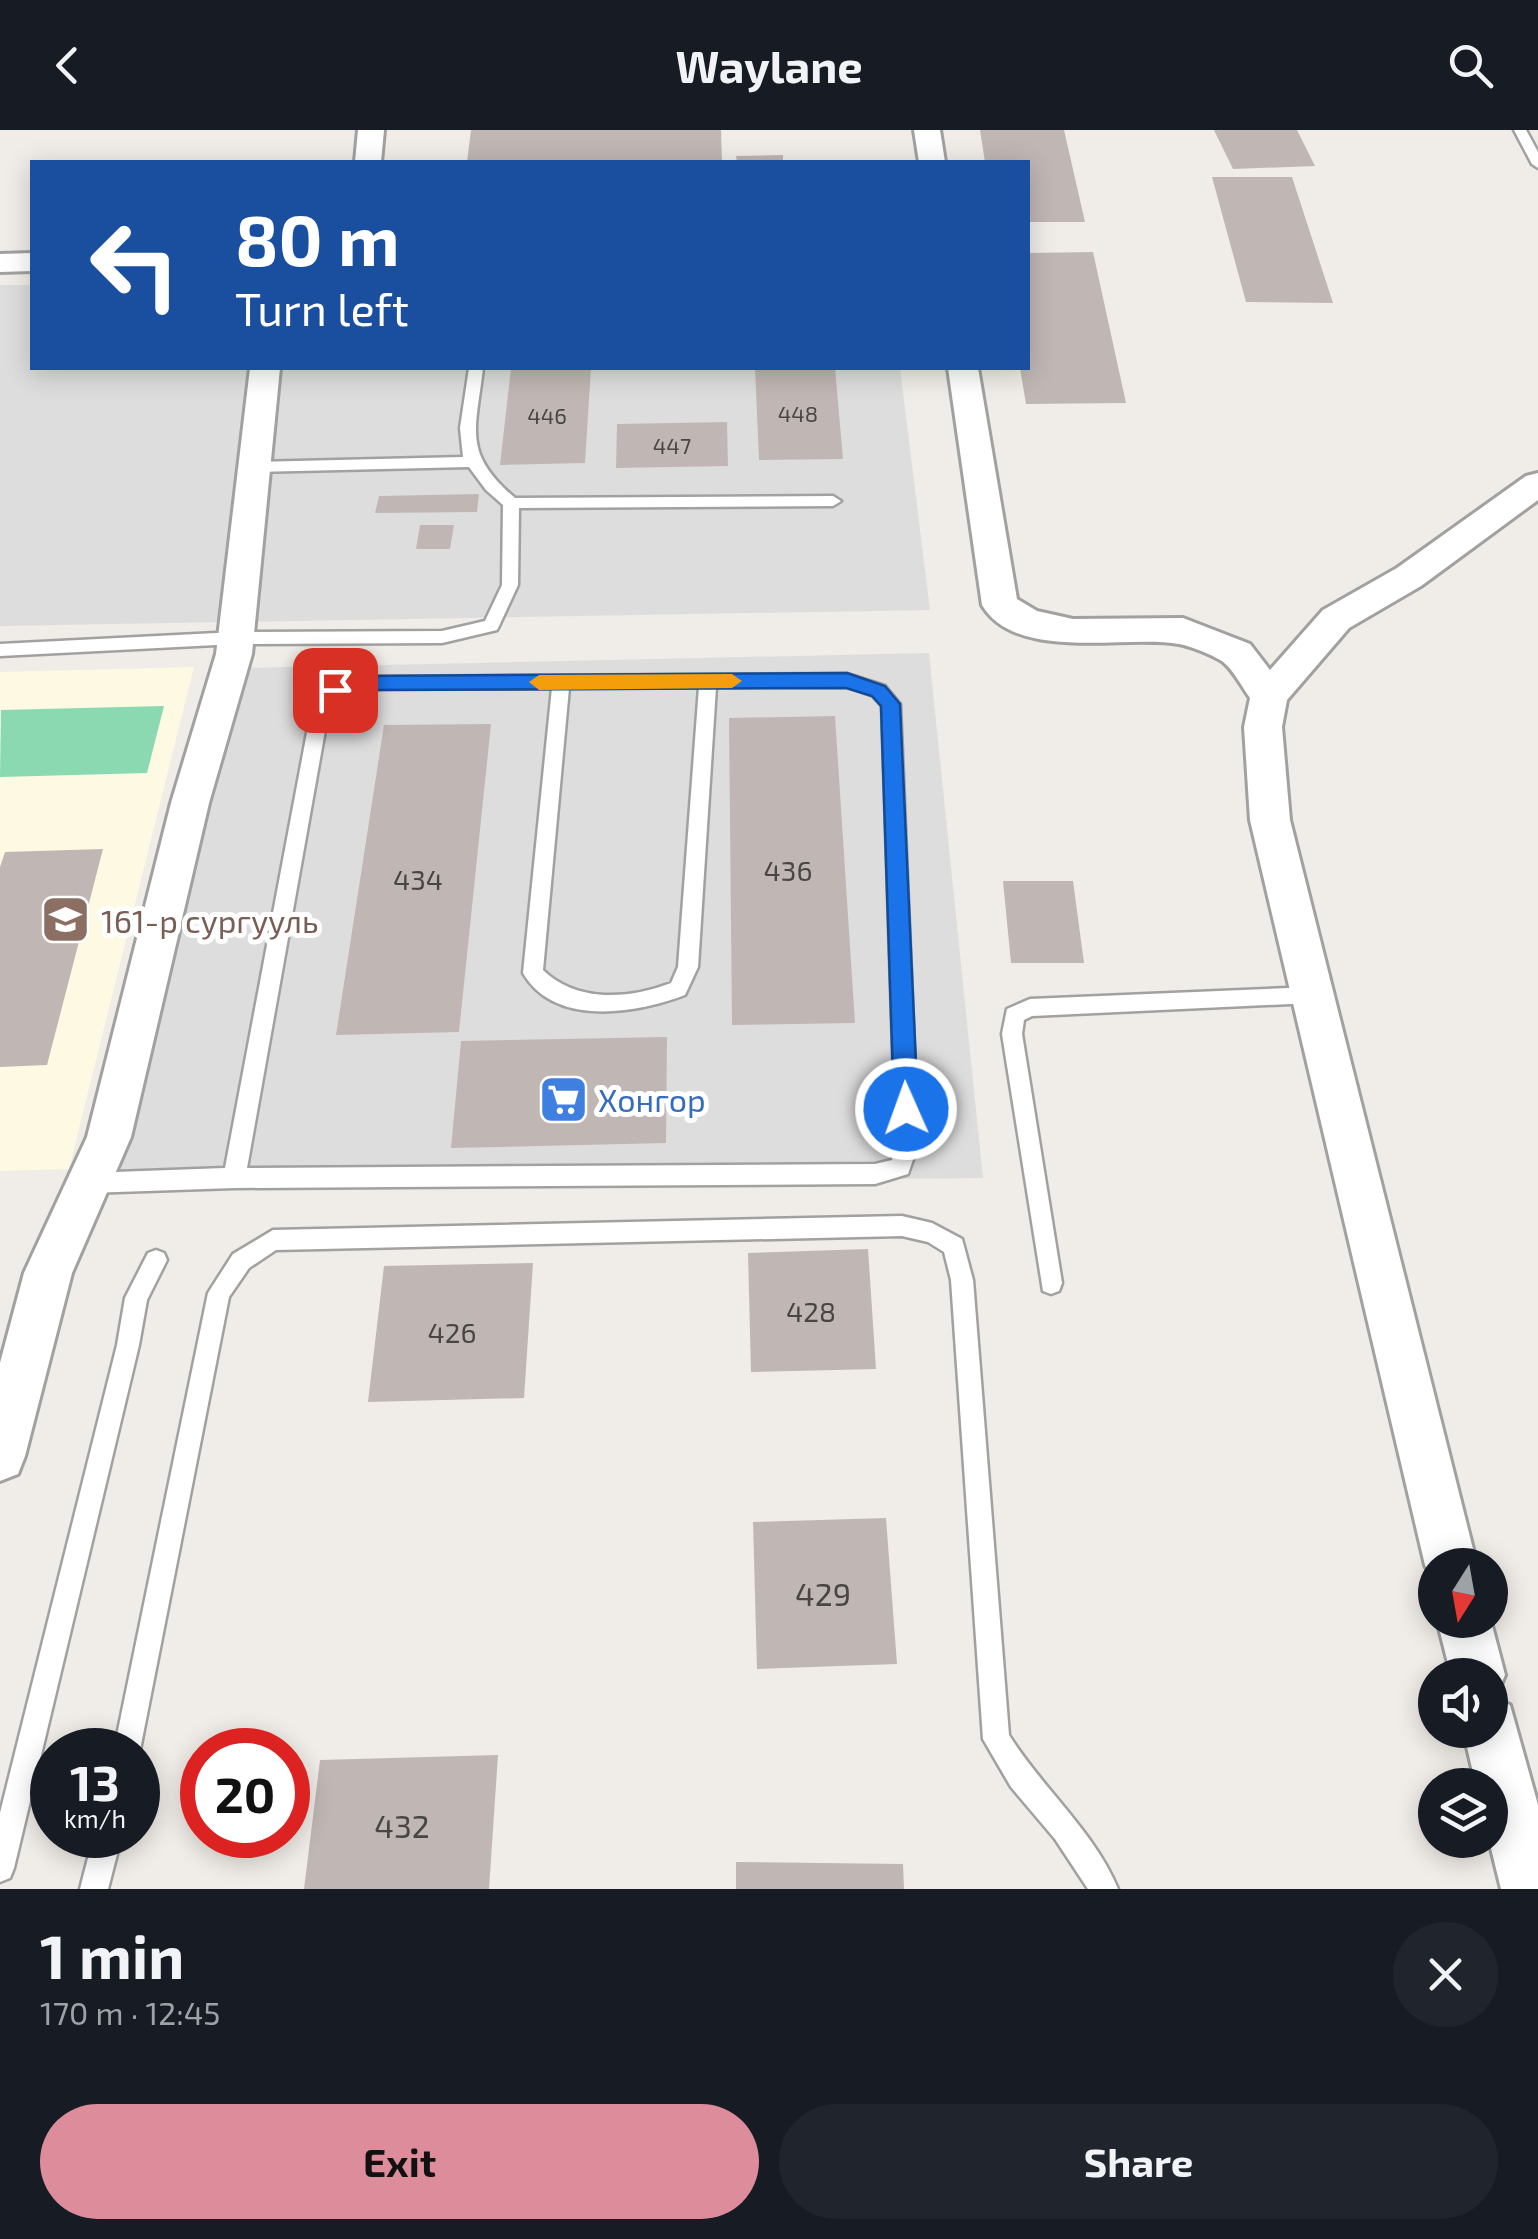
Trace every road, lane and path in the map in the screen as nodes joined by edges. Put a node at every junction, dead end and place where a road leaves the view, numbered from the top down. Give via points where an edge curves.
1 (371, 130) edge
2 (927, 130) edge
3 (1520, 130) edge
4 (368, 160) edge
5 (932, 160) edge
6 (1538, 164) edge
7 (0, 262) edge
8 (30, 262) edge
9 (266, 370) edge
10 (476, 370) edge
11 (964, 370) edge
12 (472, 462) junction
13 (254, 466) junction
14 (1538, 484) edge
15 (834, 501) dead end
16 (511, 503) junction
17 (236, 638) junction
18 (0, 650) edge
19 (708, 681) junction
20 (561, 682) junction
21 (1269, 696) junction
22 (1312, 995) junction
23 (234, 1178) junction
24 (88, 1183) junction
25 (156, 1260) dead end
26 (1050, 1283) dead end
27 (0, 1456) edge
28 (1447, 1548) edge
29 (131, 1728) edge
30 (1495, 1748) edge
31 (102, 1858) edge
32 (0, 1868) edge
33 (94, 1889) edge
34 (1104, 1889) edge
35 (1530, 1889) edge

1 - 4 street
2 - 5 street
3 - 6 lane
7 - 8 street
9 - 13 street
10 - 12 lane via 467,454
11 - 21 street via 1000,605 1027,621 1072,632 1183,631 1237,653
12 - 13 lane
12 - 16 lane via 486,484
13 - 17 street
14 - 21 street via 1409,577 1336,620
15 - 16 lane
16 - 17 lane via 510,585 491,626 442,637
17 - 18 lane
17 - 24 street via 126,1076
19 - 20 lane
19 - 20 lane via 688,968 678,989 654,1000 572,1002 545,989 533,973
19 - 23 lane via 847,680 878,691 890,704 907,1146 900,1167 875,1174
20 - 23 lane via 363,683 335,690 321,706
21 - 22 street via 1263,728 1270,820
22 - 26 lane via 1030,1008 1014,1015
22 - 28 street
23 - 24 lane
24 - 27 street via 48,1274
25 - 32 lane via 136,1298
29 - 34 lane via 219,1293 241,1260 273,1240 902,1226 954,1246 962,1280 996,1740
30 - 35 street
31 - 33 lane

